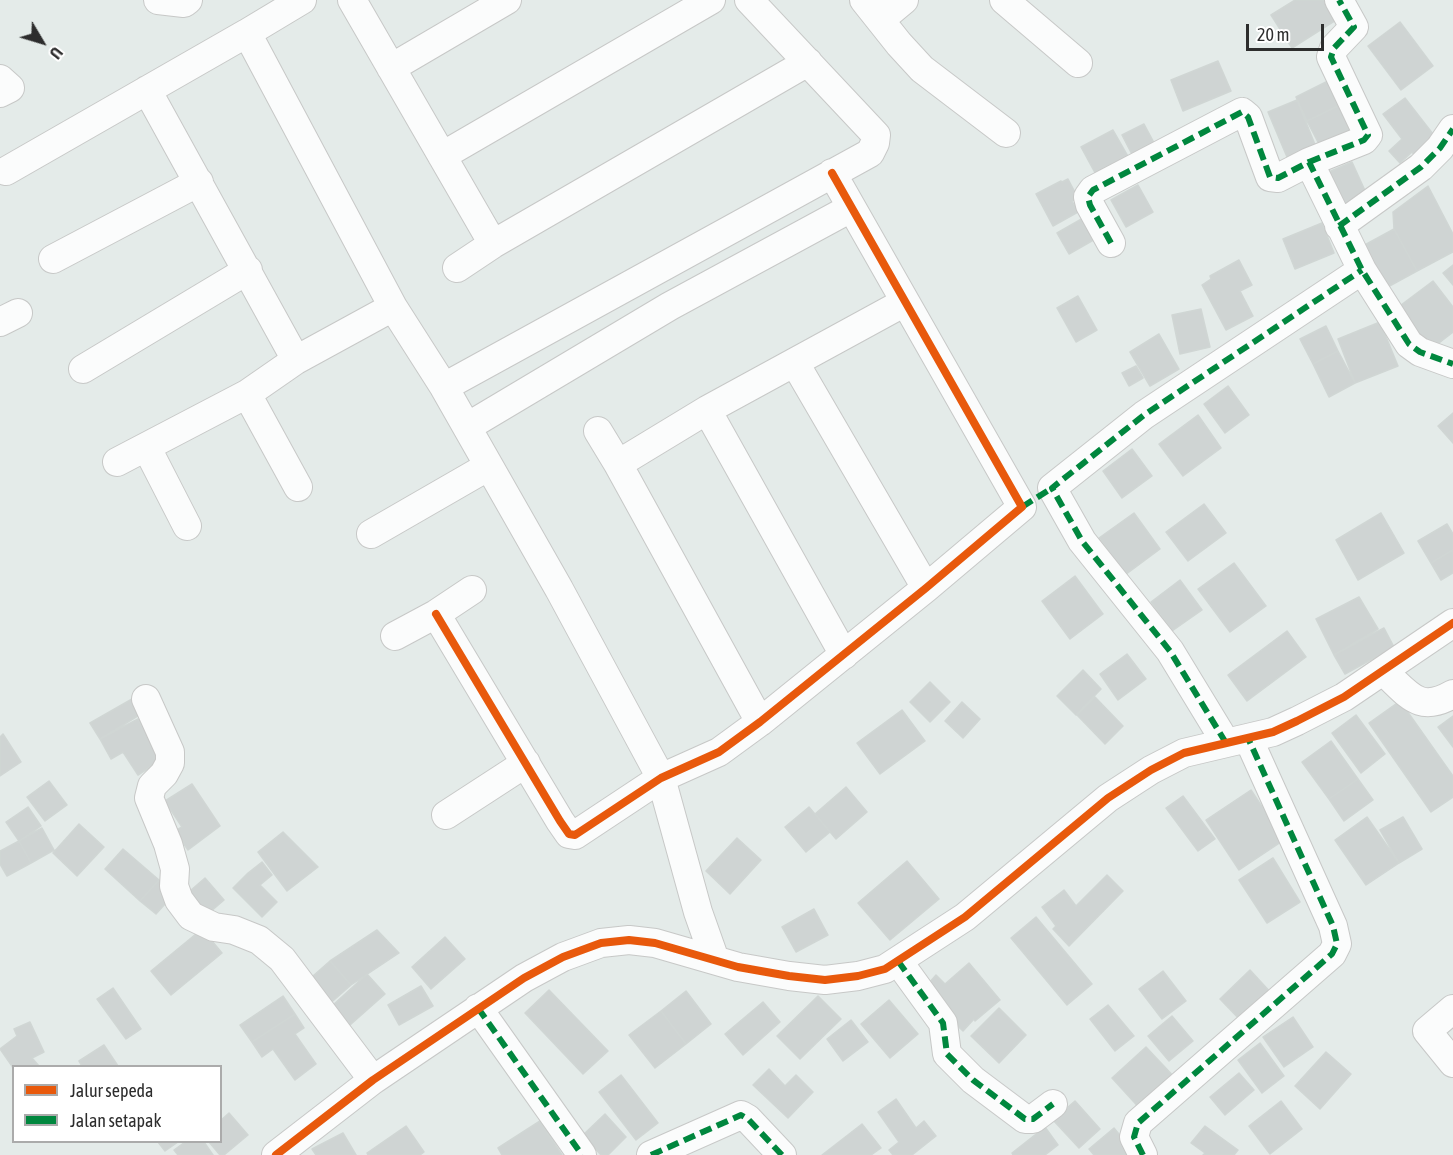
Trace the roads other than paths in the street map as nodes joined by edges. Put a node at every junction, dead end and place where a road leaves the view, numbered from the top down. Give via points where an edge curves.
1 (158, 0) edge
2 (188, 0) edge
3 (302, 0) edge
4 (352, 0) edge
5 (507, 0) edge
6 (711, 0) edge
7 (749, 0) edge
8 (904, 0) edge
9 (1004, 0) edge
10 (1339, 0) edge
11 (872, 10) edge
12 (247, 33) junction
13 (808, 62) junction
14 (1078, 63) dead end
15 (391, 68) junction
16 (0, 79) edge
17 (147, 90) junction
18 (0, 93) edge
19 (1453, 129) edge
20 (1006, 133) dead end
21 (442, 156) junction
22 (1309, 162) junction
23 (6, 171) dead end
24 (832, 173) junction
25 (199, 182) junction
26 (851, 208) junction
27 (1340, 226) junction
28 (1111, 243) dead end
29 (493, 244) junction
30 (53, 258) dead end
31 (457, 268) dead end
32 (248, 270) junction
33 (1362, 270) junction
34 (905, 302) junction
35 (393, 307) junction
36 (296, 360) junction
37 (795, 363) junction
38 (1453, 364) edge
39 (83, 369) dead end
40 (444, 387) junction
41 (247, 394) junction
42 (707, 410) junction
43 (467, 428) junction
44 (598, 431) dead end
45 (147, 448) junction
46 (117, 462) dead end
47 (618, 464) junction
48 (489, 466) junction
49 (298, 487) dead end
50 (1052, 488) junction
51 (1022, 507) junction
52 (187, 526) dead end
53 (371, 534) dead end
54 (926, 588) junction
55 (472, 590) dead end
56 (436, 614) junction
57 (1453, 623) edge
58 (395, 636) dead end
59 (844, 655) junction
60 (1383, 671) junction
61 (1453, 694) edge
62 (146, 699) dead end
63 (760, 722) junction
64 (1237, 740) junction
65 (526, 763) junction
66 (661, 778) junction
67 (446, 815) dead end
68 (715, 960) junction
69 (898, 961) junction
70 (478, 1008) junction
71 (1453, 1009) edge
72 (1453, 1063) edge
73 (373, 1080) junction
74 (1053, 1104) dead end
75 (276, 1155) edge
76 (582, 1155) edge
77 (651, 1155) edge
78 (782, 1155) edge
79 (1143, 1155) edge

1 - 2 street
3 - 12 street
4 - 15 street
5 - 15 street
6 - 21 street
7 - 13 street
8 - 11 street
9 - 14 street
10 - 22 street via 1354,27 1334,48 1331,57 1368,135
11 - 20 street via 922,69
12 - 17 street
12 - 35 street
13 - 24 street via 876,135 870,153
13 - 29 street
15 - 21 street
16 - 18 street via 10,88
17 - 23 street
17 - 25 street
19 - 27 street via 1421,167
21 - 29 street
22 - 27 street
22 - 28 street via 1278,178 1270,177 1248,117 1239,113 1093,190 1088,197 1089,205
24 - 26 street
24 - 40 street
25 - 30 street
25 - 32 street
26 - 34 street
26 - 43 street via 670,306
27 - 33 street
29 - 31 street
32 - 36 street
32 - 39 street
33 - 38 street via 1409,344
33 - 50 street via 1144,415
34 - 37 street
34 - 51 street
35 - 36 street
35 - 40 street
36 - 41 street
37 - 42 street
37 - 54 street
40 - 43 street
41 - 45 street
41 - 49 street
42 - 47 street
42 - 59 street
43 - 48 street
44 - 47 street
45 - 46 street
45 - 52 street
47 - 63 street
48 - 53 street
48 - 66 street
50 - 51 street
50 - 64 street via 1083,542
51 - 54 street
54 - 59 street
55 - 56 street
56 - 58 street
56 - 65 street
57 - 60 street
59 - 63 street
60 - 61 street via 1422,703 1437,702
60 - 64 street via 1297,721
62 - 73 street via 170,752 170,763 152,786 149,798 168,844 179,900 191,916 259,940 282,959
63 - 66 street via 719,752
64 - 69 street via 1184,753 1108,798 965,916
64 - 79 street via 1333,926 1337,944 1332,954 1138,1122 1134,1137
65 - 66 street via 569,834 575,835
65 - 67 street
66 - 68 street
68 - 69 street via 825,980 867,974
68 - 70 street via 655,943 601,943 562,957
69 - 74 street via 943,1023 947,1054 973,1080 1025,1119 1033,1119
70 - 73 street
70 - 76 street
71 - 72 street via 1427,1031
73 - 75 street
77 - 78 street via 741,1115

